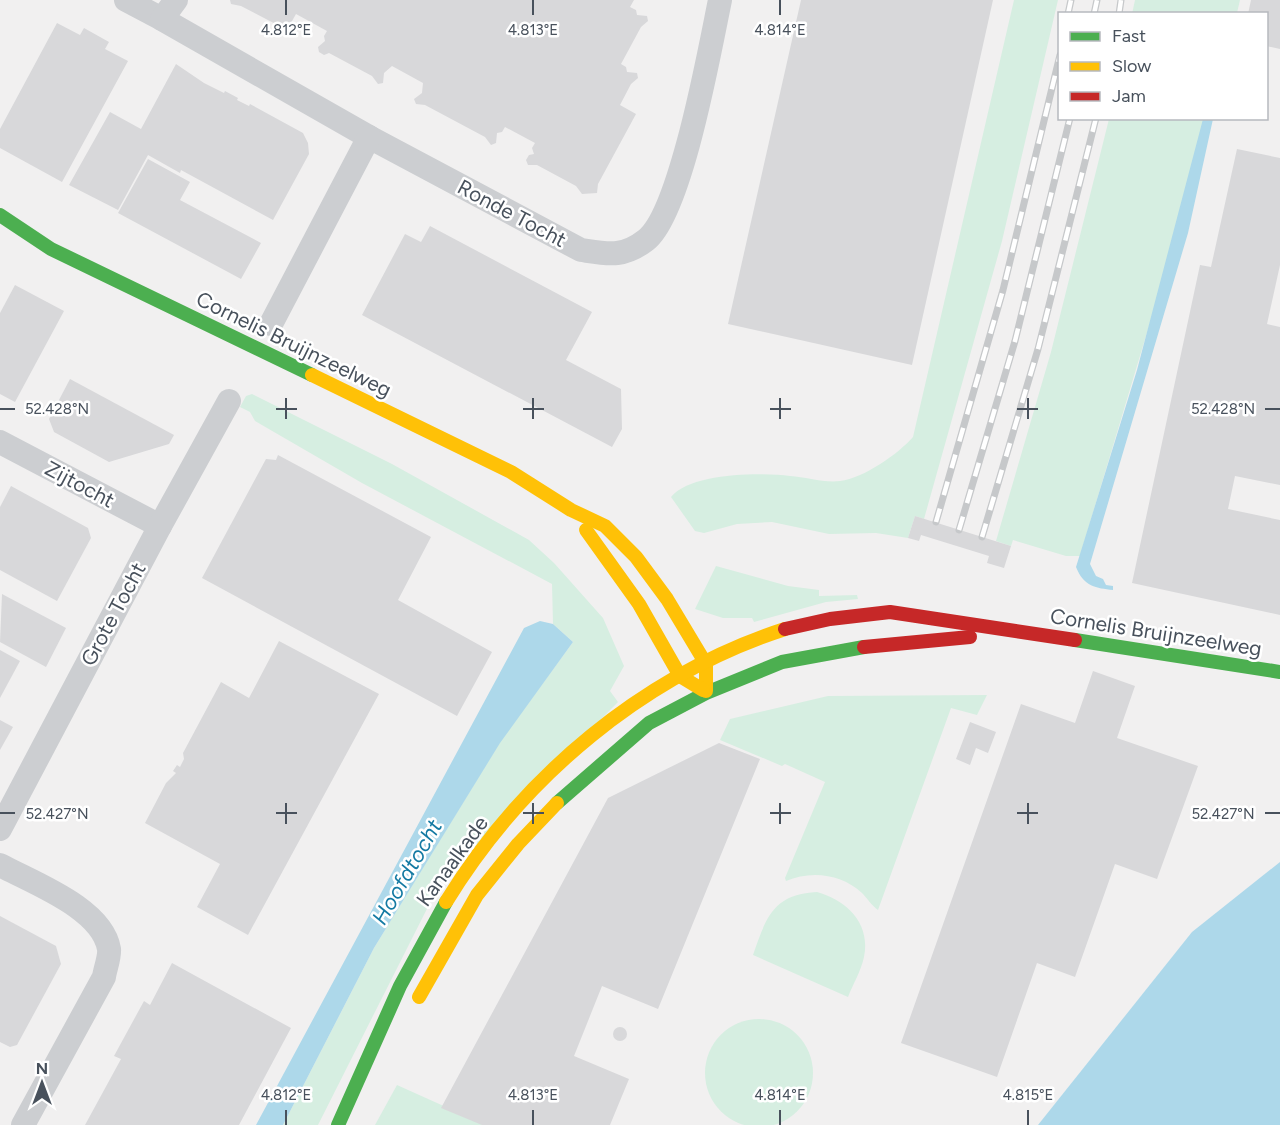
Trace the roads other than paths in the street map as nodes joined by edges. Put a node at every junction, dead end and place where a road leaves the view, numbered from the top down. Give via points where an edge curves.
1 (126, 0) edge
2 (720, 0) edge
3 (169, 10) edge
4 (369, 137) junction
5 (0, 215) edge
6 (271, 324) dead end
7 (229, 401) dead end
8 (0, 442) edge
9 (571, 510) junction
10 (160, 526) junction
11 (1026, 633) junction
12 (706, 664) junction
13 (1280, 672) edge
14 (680, 676) junction
15 (706, 693) junction
16 (0, 829) edge
17 (0, 865) edge
18 (411, 1014) dead end
19 (382, 1064) dead end
20 (23, 1125) edge
21 (338, 1125) edge
22 (344, 1125) edge

1 - 3 street, Ronde Tocht
2 - 4 street, Ronde Tocht via 670,205 648,239 617,255 581,250
3 - 4 street, Ronde Tocht
4 - 6 street
5 - 9 main road, Cornelis Bruijnzeelweg via 51,249 511,472
7 - 10 street, Grote Tocht
8 - 10 street, Zijtocht
9 - 12 main road, Cornelis Bruijnzeelweg via 605,526 636,557
9 - 14 main road, Cornelis Bruijnzeelweg via 639,604
10 - 16 street, Grote Tocht
11 - 12 main road, Cornelis Bruijnzeelweg via 890,612 838,617 771,634
11 - 13 main road, Cornelis Bruijnzeelweg
11 - 15 main road, Cornelis Bruijnzeelweg via 841,649 782,662
12 - 14 main road, Kanaalkade
12 - 15 main road
14 - 15 main road, Cornelis Bruijnzeelweg
14 - 21 main road, Kanaalkade via 649,692 598,729 525,800 478,854 433,924 396,995
15 - 18 main road, Kanaalkade via 634,734 571,789 518,844 477,895
17 - 20 street via 77,906 97,922 109,950 104,977
19 - 22 main road

